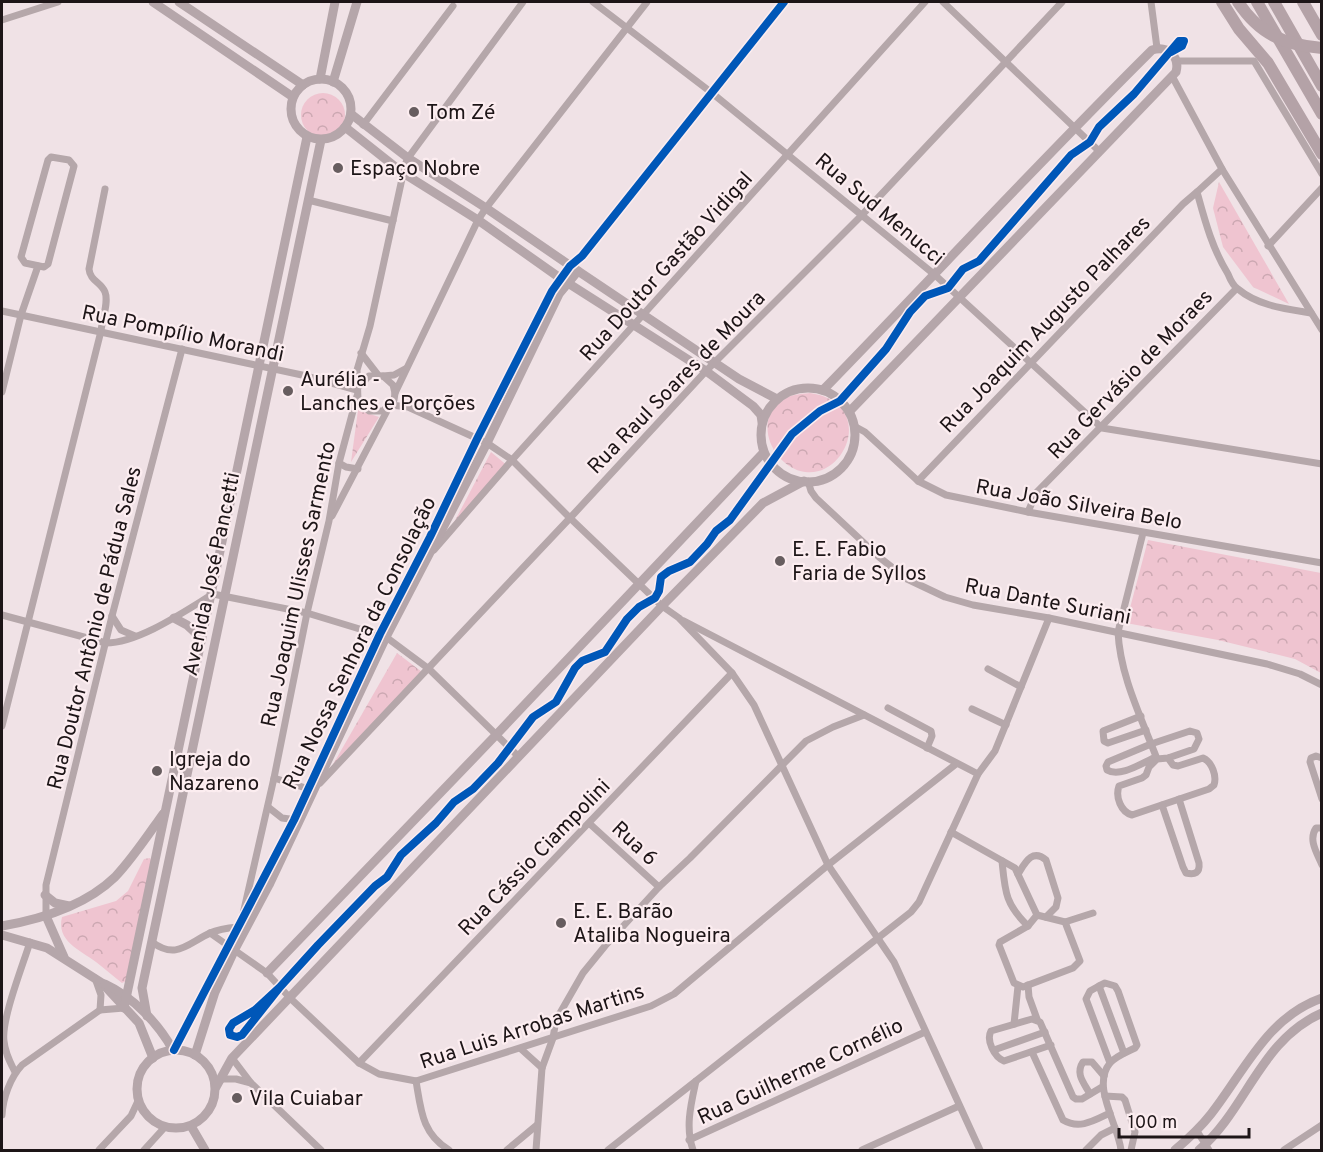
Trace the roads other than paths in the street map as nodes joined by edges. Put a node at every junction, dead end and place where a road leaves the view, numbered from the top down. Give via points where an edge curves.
1 (58, 2) edge
2 (153, 2) edge
3 (178, 2) edge
4 (335, 2) edge
5 (357, 2) edge
6 (524, 2) edge
7 (594, 2) edge
8 (647, 2) edge
9 (784, 2) edge
10 (925, 2) edge
11 (943, 2) edge
12 (1062, 2) edge
13 (1150, 2) edge
14 (1221, 2) edge
15 (1238, 2) edge
16 (1257, 2) edge
17 (1274, 2) edge
18 (1303, 2) edge
19 (453, 6) dead end
20 (2, 20) edge
21 (627, 27) junction
22 (1322, 34) edge
23 (1157, 48) junction
24 (1322, 48) edge
25 (1177, 61) junction
26 (1004, 62) junction
27 (1172, 76) junction
28 (320, 79) junction
29 (333, 82) junction
30 (303, 85) junction
31 (1322, 86) edge
32 (712, 93) junction
33 (293, 96) junction
34 (351, 114) junction
35 (1322, 114) edge
36 (363, 125) junction
37 (345, 127) junction
38 (1073, 128) junction
39 (307, 137) junction
40 (321, 140) junction
41 (1099, 151) junction
42 (1322, 154) edge
43 (788, 155) junction
44 (408, 158) junction
45 (1222, 169) junction
46 (403, 173) junction
47 (1322, 174) edge
48 (1322, 188) edge
49 (105, 189) dead end
50 (1197, 192) junction
51 (308, 200) junction
52 (486, 208) junction
53 (861, 216) junction
54 (478, 220) junction
55 (393, 221) junction
56 (1268, 246) junction
57 (38, 266) junction
58 (574, 268) junction
59 (935, 275) junction
60 (564, 280) junction
61 (1236, 288) junction
62 (959, 298) junction
63 (2, 311) edge
64 (1311, 313) junction
65 (21, 315) junction
66 (645, 315) junction
67 (635, 326) junction
68 (1322, 330) edge
69 (101, 331) junction
70 (182, 349) junction
71 (362, 353) junction
72 (715, 362) junction
73 (1030, 362) junction
74 (260, 366) junction
75 (272, 369) junction
76 (405, 369) junction
77 (706, 371) junction
78 (381, 376) junction
79 (823, 390) junction
80 (358, 391) junction
81 (2, 392) edge
82 (395, 394) junction
83 (777, 399) junction
84 (389, 407) junction
85 (408, 407) junction
86 (849, 412) junction
87 (762, 422) junction
88 (854, 426) junction
89 (1102, 428) junction
90 (477, 439) junction
91 (487, 443) junction
92 (764, 452) junction
93 (512, 460) junction
94 (339, 463) junction
95 (1322, 464) edge
96 (358, 469) junction
97 (806, 481) junction
98 (918, 481) junction
99 (1028, 512) junction
100 (570, 518) junction
101 (329, 521) junction
102 (1143, 533) junction
103 (432, 552) junction
104 (1322, 563) edge
105 (640, 583) junction
106 (213, 594) junction
107 (225, 597) junction
108 (662, 606) junction
109 (307, 613) junction
110 (2, 615) edge
111 (112, 616) junction
112 (174, 618) junction
113 (679, 618) junction
114 (1049, 618) junction
115 (28, 621) junction
116 (1118, 632) junction
117 (383, 635) junction
118 (135, 636) junction
119 (202, 639) junction
120 (106, 643) junction
121 (429, 669) junction
122 (988, 669) dead end
123 (732, 673) junction
124 (1322, 685) edge
125 (1021, 687) junction
126 (888, 708) dead end
127 (972, 709) dead end
128 (864, 715) junction
129 (1141, 716) junction
130 (1006, 725) junction
131 (2, 726) edge
132 (1146, 730) junction
133 (496, 735) junction
134 (1151, 744) junction
135 (927, 748) junction
136 (519, 757) junction
137 (1156, 758) junction
138 (1168, 758) junction
139 (1322, 758) edge
140 (783, 764) junction
141 (956, 764) junction
142 (978, 774) junction
143 (274, 778) junction
144 (313, 789) junction
145 (1179, 799) junction
146 (1322, 799) edge
147 (1162, 805) junction
148 (267, 807) junction
149 (165, 812) junction
150 (297, 820) junction
151 (590, 824) junction
152 (1322, 828) edge
153 (951, 832) junction
154 (1002, 861) junction
155 (828, 865) junction
156 (1322, 865) edge
157 (1018, 874) junction
158 (659, 887) junction
159 (45, 895) junction
160 (69, 906) junction
161 (1093, 913) dead end
162 (46, 915) junction
163 (1036, 915) junction
164 (1046, 917) junction
165 (1065, 922) junction
166 (240, 923) junction
167 (2, 926) edge
168 (1028, 926) junction
169 (210, 933) junction
170 (2, 935) edge
171 (879, 938) junction
172 (30, 942) junction
173 (152, 942) junction
174 (231, 947) junction
175 (64, 957) junction
176 (267, 973) junction
177 (98, 980) junction
178 (1028, 985) junction
179 (1018, 986) junction
180 (1099, 986) junction
181 (126, 997) junction
182 (290, 998) junction
183 (1322, 998) edge
184 (124, 1008) junction
185 (100, 1010) junction
186 (1322, 1013) edge
187 (147, 1016) junction
188 (1037, 1019) junction
189 (1014, 1024) junction
190 (925, 1032) junction
191 (1045, 1032) junction
192 (553, 1038) junction
193 (1052, 1045) junction
194 (521, 1049) junction
195 (173, 1050) junction
196 (994, 1050) junction
197 (1032, 1052) junction
198 (1124, 1053) junction
199 (195, 1055) junction
200 (153, 1058) junction
201 (232, 1058) junction
202 (359, 1063) junction
203 (1110, 1063) junction
204 (542, 1068) junction
205 (15, 1072) junction
206 (1104, 1076) junction
207 (416, 1081) junction
208 (696, 1081) junction
209 (218, 1083) junction
210 (251, 1083) junction
211 (1102, 1088) junction
212 (1090, 1094) junction
213 (1104, 1096) junction
214 (138, 1101) junction
215 (959, 1106) junction
216 (1110, 1113) junction
217 (2, 1115) edge
218 (537, 1125) junction
219 (1322, 1125) edge
220 (191, 1126) junction
221 (165, 1127) junction
222 (1115, 1128) junction
223 (1197, 1131) junction
224 (1119, 1139) junction
225 (689, 1140) junction
226 (1205, 1149) edge
227 (99, 1150) edge
228 (144, 1150) edge
229 (205, 1150) edge
230 (321, 1150) edge
231 (449, 1150) edge
232 (507, 1150) edge
233 (536, 1150) edge
234 (608, 1150) edge
235 (693, 1150) edge
236 (862, 1150) edge
237 (980, 1150) edge
238 (1086, 1150) edge
239 (1121, 1150) edge
240 (1130, 1150) edge
241 (1175, 1150) edge
242 (1284, 1150) edge

1 - 20 street
2 - 33 street
3 - 30 street
4 - 28 street
5 - 29 street
6 - 44 street, Rua Joaquim Ulisses Sarmento
7 - 21 street, Rua Sud Menucci
8 - 21 street
9 - 32 street
10 - 43 street, Rua Doutor Gastão Vidigal
11 - 26 street
12 - 26 street, Rua Raul Soares de Moura
13 - 23 street
14 - 42 highway via 1268,63
15 - 24 highway, bridge via 1276,38
16 - 35 highway
17 - 31 highway
18 - 22 highway
19 - 36 street
21 - 32 street, Rua Sud Menucci
21 - 52 street
23 - 25 street via 1169,51
23 - 38 street
25 - 27 street
25 - 47 street via 1254,61
26 - 38 street
26 - 53 street, Rua Raul Soares de Moura
27 - 41 street
27 - 45 street
28 - 29 street
28 - 30 street
29 - 34 street via 347,95
30 - 33 street
32 - 43 street, Rua Sud Menucci
32 - 58 street
33 - 39 street via 292,121
34 - 36 street
34 - 37 street
36 - 44 street
37 - 40 street via 333,137
37 - 46 street
38 - 41 street
38 - 59 street
39 - 40 street
39 - 74 street, Avenida José Pancetti
40 - 51 street, Avenida José Pancetti
41 - 62 street
43 - 53 street, Rua Sud Menucci
43 - 66 street, Rua Doutor Gastão Vidigal
44 - 46 street, Rua Joaquim Ulisses Sarmento
44 - 52 street
45 - 50 street, Rua Joaquim Augusto Palhares
45 - 56 street
46 - 54 street
46 - 55 street, Rua Joaquim Ulisses Sarmento
48 - 56 street
49 - 69 street via 89,269 106,299
50 - 61 street via 1211,243
50 - 73 street, Rua Joaquim Augusto Palhares
51 - 55 street
51 - 75 street, Avenida José Pancetti
52 - 54 street
52 - 58 street
53 - 59 street, Rua Sud Menucci
53 - 72 street, Rua Raul Soares de Moura
54 - 60 street
54 - 76 street
55 - 71 street, Rua Joaquim Ulisses Sarmento
56 - 64 street
57 - 57 street via 25,263 21,257 48,160 69,160 74,166 48,264
57 - 65 street
58 - 60 street, Rua Nossa Senhora da Consolação
58 - 66 street
59 - 62 street, Rua Sud Menucci
59 - 79 street
60 - 67 street
60 - 90 street, Rua Nossa Senhora da Consolação
60 - 91 street, Rua Nossa Senhora da Consolação
61 - 64 street via 1281,309
61 - 89 street, Rua Gervásio de Moraes
62 - 73 street, Rua Sud Menucci
62 - 86 street
63 - 65 street, Rua Pompílio Morandi
64 - 68 street
65 - 69 street, Rua Pompílio Morandi
65 - 81 street
66 - 67 street, Rua Doutor Gastão Vidigal
66 - 72 street
67 - 77 street
67 - 93 street, Rua Doutor Gastão Vidigal
69 - 70 street, Rua Pompílio Morandi
69 - 115 street
70 - 74 street, Rua Pompílio Morandi
70 - 111 street, Rua Doutor Antônio de Pádua Sales
71 - 78 street
71 - 80 street, Rua Joaquim Ulisses Sarmento via 357,370
72 - 77 street, Rua Raul Soares de Moura
72 - 83 street
73 - 89 street, Rua Sud Menucci
73 - 98 street, Rua Joaquim Augusto Palhares
74 - 75 street, Rua Pompílio Morandi
74 - 106 street, Avenida José Pancetti
75 - 80 street, Rua Pompílio Morandi
75 - 107 street, Avenida José Pancetti
76 - 78 street
76 - 82 street
77 - 87 street via 753,406
77 - 100 street, Rua Raul Soares de Moura
78 - 80 street via 369,376
78 - 82 street via 393,385
79 - 83 street via 799,389
79 - 86 street via 840,400
80 - 84 street via 361,405 369,411
80 - 94 street, Rua Joaquim Ulisses Sarmento
82 - 84 street
82 - 85 street
83 - 87 street
84 - 85 street
84 - 96 street
85 - 90 street
86 - 88 street
87 - 92 street
88 - 97 street via 853,449 840,469 830,476
88 - 98 street, Rua João Silveira Belo
89 - 95 street
89 - 99 street, Rua Gervásio de Moraes via 1036,493
90 - 91 street
90 - 117 street, Rua Nossa Senhora da Consolação
91 - 93 street
91 - 103 street, Rua Nossa Senhora da Consolação
92 - 97 street via 780,472
92 - 105 street
93 - 100 street
93 - 103 street, Rua Doutor Gastão Vidigal
94 - 96 street
94 - 101 street, Rua Joaquim Ulisses Sarmento
96 - 101 street
97 - 108 street via 763,503
97 - 114 street, Rua Dante Suriani via 823,506 907,579 974,605
98 - 99 street, Rua João Silveira Belo via 946,495
99 - 102 street, Rua João Silveira Belo
100 - 105 street
100 - 121 street, Rua Raul Soares de Moura
101 - 109 street, Rua Joaquim Ulisses Sarmento
102 - 104 street, Rua João Silveira Belo
102 - 116 street
103 - 117 street, Rua Nossa Senhora da Consolação
105 - 108 street
105 - 133 street
106 - 107 street
106 - 112 street
106 - 119 street, Avenida José Pancetti
107 - 109 street
107 - 173 street, Avenida José Pancetti
108 - 113 street
108 - 136 street
109 - 117 street
109 - 143 street, Rua Joaquim Ulisses Sarmento
110 - 115 street
111 - 118 street via 121,630
111 - 120 street, Rua Doutor Antônio de Pádua Sales
112 - 118 street
112 - 119 street
113 - 123 street
113 - 128 street
114 - 116 street, Rua Dante Suriani
114 - 125 street
115 - 120 street
115 - 131 street
116 - 124 street, Rua Dante Suriani via 1267,663
116 - 129 street via 1122,662
117 - 121 street
117 - 144 street, Rua Nossa Senhora da Consolação
118 - 120 street
119 - 149 street, Avenida José Pancetti
120 - 159 street, Rua Doutor Antônio de Pádua Sales
121 - 133 street
121 - 144 street, Rua Raul Soares de Moura
122 - 125 street
123 - 140 street via 754,705
123 - 151 street, Rua Cássio Ciampolini
125 - 130 street
126 - 135 street via 931,731
127 - 130 street
128 - 135 street
128 - 140 street via 806,741
129 - 132 street
129 - 132 street via 1103,731 1104,741
130 - 142 street via 995,751
132 - 134 street
133 - 136 street
133 - 176 street
134 - 137 street
134 - 137 street via 1108,762 1107,770 1119,773
134 - 138 street via 1191,731 1197,733 1199,739 1194,749
135 - 141 street
136 - 182 street
137 - 138 street
137 - 147 street via 1142,778 1123,783 1117,791 1125,813 1132,815
138 - 145 street via 1178,766 1203,758 1215,775 1214,785 1209,789
139 - 146 street via 1316,756 1310,762
140 - 155 street
140 - 158 street
141 - 142 street
141 - 155 street, Rua Luis Arrobas Martins
142 - 153 street
143 - 144 street
143 - 148 street, Rua Joaquim Ulisses Sarmento
144 - 150 street, Rua Nossa Senhora da Consolação
145 - 147 street
145 - 147 street via 1199,863 1193,875 1183,867
148 - 150 street via 282,818
148 - 166 street, Rua Joaquim Ulisses Sarmento
149 - 160 street via 116,875 93,895
149 - 181 street, Avenida José Pancetti
150 - 166 street, Rua Nossa Senhora da Consolação
150 - 174 street, Rua Nossa Senhora da Consolação via 269,885
151 - 158 street, Rua 6
151 - 202 street, Rua Cássio Ciampolini
152 - 156 street via 1316,828 1312,834
153 - 154 street
153 - 171 street via 918,902
154 - 157 street
154 - 168 street via 1010,905
155 - 171 street
155 - 192 street, Rua Luis Arrobas Martins via 674,994 651,1006
157 - 163 street
157 - 164 street via 1030,857 1042,856 1046,860 1058,898 1056,907
158 - 192 street via 583,974 556,1020
159 - 160 street via 55,903
159 - 162 street, Rua Doutor Antônio de Pádua Sales
160 - 162 street
161 - 165 street
162 - 167 street
162 - 175 street
163 - 164 street
163 - 168 street
164 - 165 street
165 - 178 street via 1080,961 1073,968
166 - 169 street
166 - 174 street, Rua Nossa Senhora da Consolação
168 - 179 street via 1003,938 999,945
169 - 173 street via 175,951
169 - 174 street, Rua Luis Arrobas Martins
170 - 172 street
171 - 190 street
171 - 208 street
172 - 175 street
172 - 205 street via 5,1023 7,1056
173 - 187 street, Avenida José Pancetti via 142,988
174 - 176 street, Rua Luis Arrobas Martins
174 - 195 street, Rua Nossa Senhora da Consolação
174 - 199 street, Rua Nossa Senhora da Consolação
175 - 177 street
176 - 182 street, Rua Luis Arrobas Martins
177 - 181 street
177 - 184 street
177 - 185 street
178 - 179 street
178 - 188 street
179 - 189 street
180 - 198 street
180 - 198 street via 1111,984 1118,991 1136,1041 1135,1048
180 - 203 street via 1086,999
181 - 184 street, Avenida José Pancetti
181 - 187 street
182 - 201 street
182 - 202 street, Rua Luis Arrobas Martins
183 - 223 street via 1304,1004 1264,1040
184 - 185 street
184 - 200 street via 139,1023
185 - 205 street
186 - 226 street via 1294,1028 1276,1046
187 - 195 street
188 - 189 street
188 - 191 street
189 - 196 street via 991,1031 988,1040
190 - 215 street
190 - 225 street, Rua Guilherme Cornélio
191 - 193 street
191 - 196 street
192 - 194 street, Rua Luis Arrobas Martins
192 - 204 street
193 - 197 street
193 - 212 street via 1073,1097 1079,1100
194 - 204 street
194 - 207 street, Rua Luis Arrobas Martins
195 - 199 street
195 - 200 street
196 - 197 street via 1004,1061
197 - 216 street via 1069,1124 1086,1124
198 - 203 street
199 - 209 street via 210,1068
200 - 214 street via 139,1077
201 - 209 street
201 - 210 street
202 - 207 street, Rua Luis Arrobas Martins via 379,1074
203 - 206 street
204 - 218 street
205 - 217 street
206 - 211 street
206 - 212 street via 1092,1062 1083,1062 1079,1075
207 - 231 street via 429,1134
208 - 225 street
208 - 234 street
209 - 210 street via 236,1079
209 - 220 street via 210,1110
210 - 230 street
211 - 212 street
211 - 213 street
213 - 216 street
213 - 240 street via 1125,1100 1135,1132
214 - 221 street via 154,1122
214 - 227 street via 131,1116
215 - 236 street
215 - 237 street
216 - 222 street
218 - 232 street
218 - 233 street
219 - 242 street
220 - 221 street
220 - 229 street
221 - 228 street
222 - 224 street
222 - 238 street
223 - 226 street
223 - 241 street
224 - 239 street
224 - 240 street
225 - 235 street

